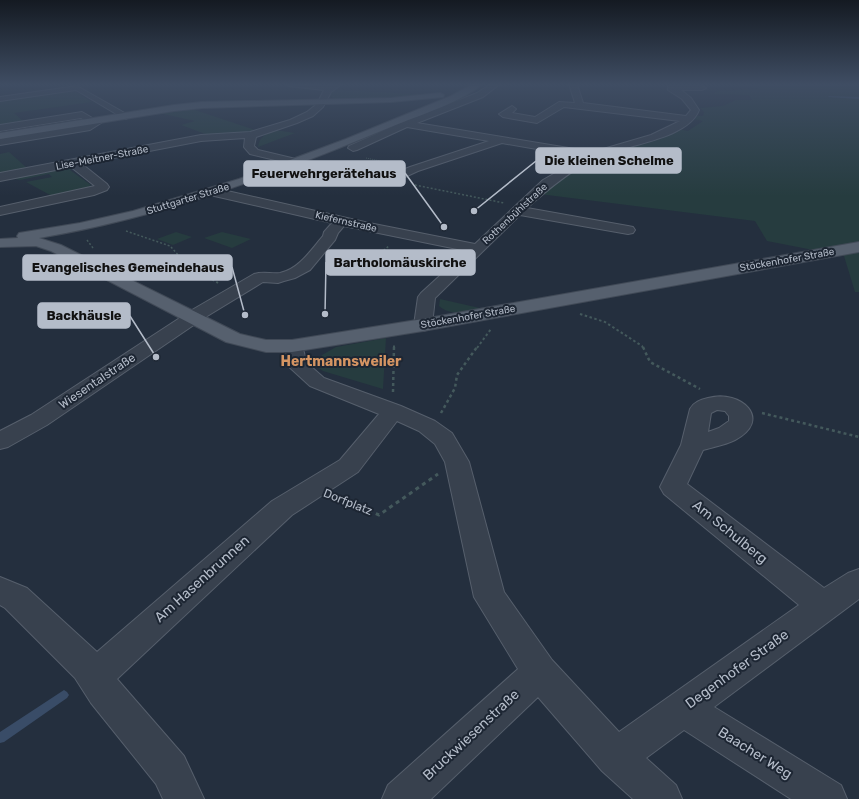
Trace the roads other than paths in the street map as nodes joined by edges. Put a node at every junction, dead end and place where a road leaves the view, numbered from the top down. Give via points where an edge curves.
1 (42, 121) edge
2 (90, 121) edge
3 (92, 121) edge
4 (290, 121) edge
5 (396, 121) edge
6 (413, 121) edge
7 (685, 121) edge
8 (406, 124) junction
9 (0, 128) edge
10 (0, 136) edge
11 (251, 136) junction
12 (501, 140) junction
13 (0, 142) edge
14 (353, 148) road end
15 (593, 155) junction
16 (296, 162) junction
17 (74, 163) junction
18 (0, 177) edge
19 (392, 179) road end
20 (214, 192) junction
21 (518, 208) junction
22 (0, 211) edge
23 (142, 213) junction
24 (341, 221) junction
25 (628, 230) dead end
26 (0, 239) edge
27 (0, 243) edge
28 (859, 247) edge
29 (478, 249) junction
30 (92, 265) junction
31 (192, 318) junction
32 (423, 325) junction
33 (292, 346) junction
34 (393, 411) junction
35 (0, 441) edge
36 (693, 445) dead end
37 (315, 488) joint
38 (859, 582) edge
39 (0, 590) edge
40 (823, 606) junction
41 (540, 672) junction
42 (94, 677) junction
43 (683, 708) junction
44 (616, 756) junction
45 (184, 799) edge
46 (402, 799) edge
47 (662, 799) edge
48 (827, 799) edge

1 - 9 street
2 - 10 main road
3 - 13 street via 96,123 90,127
4 - 11 street
5 - 16 main road, Stuttgarter Straße
6 - 8 street
7 - 15 street, Rothenbühlstraße via 677,128 655,137
8 - 12 street
8 - 14 street
11 - 16 street via 249,147 254,152
11 - 17 street, Lise-Meitner-Straße via 201,138
12 - 15 street
12 - 19 street via 414,169
15 - 21 street, Rothenbühlstraße via 547,183
16 - 20 main road, Stuttgarter Straße
17 - 18 street, Lise-Meitner-Straße
17 - 22 street via 103,187
20 - 23 main road, Stuttgarter Straße
20 - 24 street, Kiefernstraße
21 - 25 street
21 - 29 street, Rothenbühlstraße
23 - 26 main road, Stuttgarter Straße
23 - 30 main road via 99,227 82,236 80,243
24 - 29 street, Kiefernstraße
24 - 31 street, Wiesentalstraße via 331,232 330,238 304,267 278,278 260,277
27 - 30 main road, Stöckenhofer Straße via 37,242
28 - 32 main road, Stöckenhofer Straße
29 - 32 street, Rothenbühlstraße via 427,297
30 - 31 main road, Stöckenhofer Straße
31 - 33 main road, Stöckenhofer Straße via 218,332 249,343
31 - 35 street, Wiesentalstraße via 39,420
32 - 33 main road, Stöckenhofer Straße
33 - 34 street via 297,365 317,382
34 - 37 street, Dorfplatz via 349,466
34 - 41 street via 432,429 444,439 457,462 490,597
36 - 40 street, Am Schulberg via 673,487
37 - 42 street, Am Hasenbrunnen via 282,508
38 - 40 street, Degenhofer Straße
39 - 42 street via 16,598 87,666
40 - 43 street, Degenhofer Straße
41 - 44 street
41 - 46 street, Bruckwiesenstraße
42 - 45 street via 170,770
43 - 44 street, Degenhofer Straße
43 - 48 street, Baacher Weg
44 - 47 street

